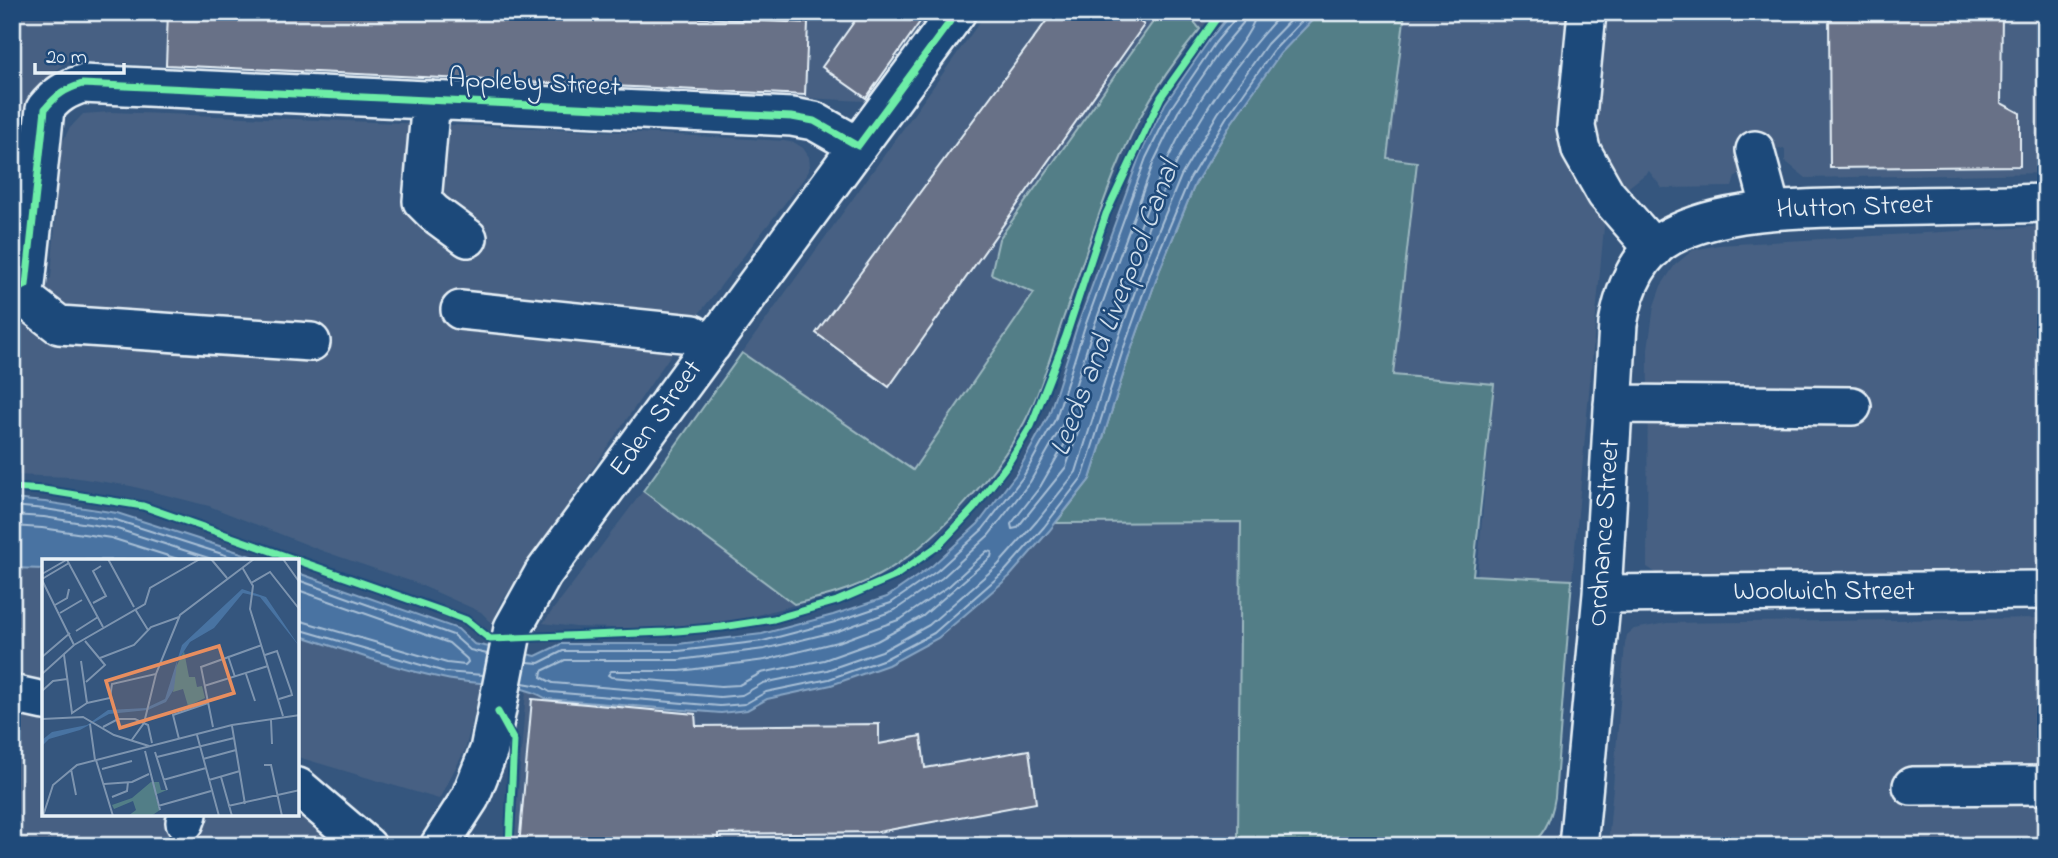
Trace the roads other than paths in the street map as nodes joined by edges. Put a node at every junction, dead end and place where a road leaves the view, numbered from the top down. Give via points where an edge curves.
1 (957, 12) edge
2 (1587, 12) edge
3 (430, 100) junction
4 (858, 146) junction
5 (1755, 150) dead end
6 (2046, 203) edge
7 (1771, 210) junction
8 (468, 238) dead end
9 (1661, 243) junction
10 (14, 292) edge
11 (460, 310) dead end
12 (311, 342) dead end
13 (712, 345) junction
14 (1613, 404) junction
15 (1852, 406) dead end
16 (2046, 590) edge
17 (1602, 594) junction
18 (12, 694) edge
19 (42, 701) edge
20 (2046, 785) edge
21 (1912, 786) dead end
22 (299, 788) edge
23 (368, 846) edge
24 (439, 846) edge
25 (1578, 846) edge

1 - 4 street
2 - 9 street via 1576,127 1581,150 1606,194
3 - 4 street, Appleby Street via 792,117 814,121
3 - 8 street via 422,201
3 - 10 street, Appleby Street via 82,84 66,89 45,109 26,285
4 - 13 street, Eden Street
5 - 7 street
6 - 7 street, Hutton Street
7 - 9 street, Hutton Street via 1709,223
9 - 14 street, Ordnance Street via 1627,285
10 - 12 street via 59,325
11 - 13 street via 693,334
13 - 24 street, Eden Street via 543,575 513,628 489,750 470,798
14 - 15 street
14 - 17 street, Ordnance Street
16 - 17 street, Woolwich Street
17 - 25 street, Ordnance Street
18 - 19 street
20 - 21 street
22 - 23 street

